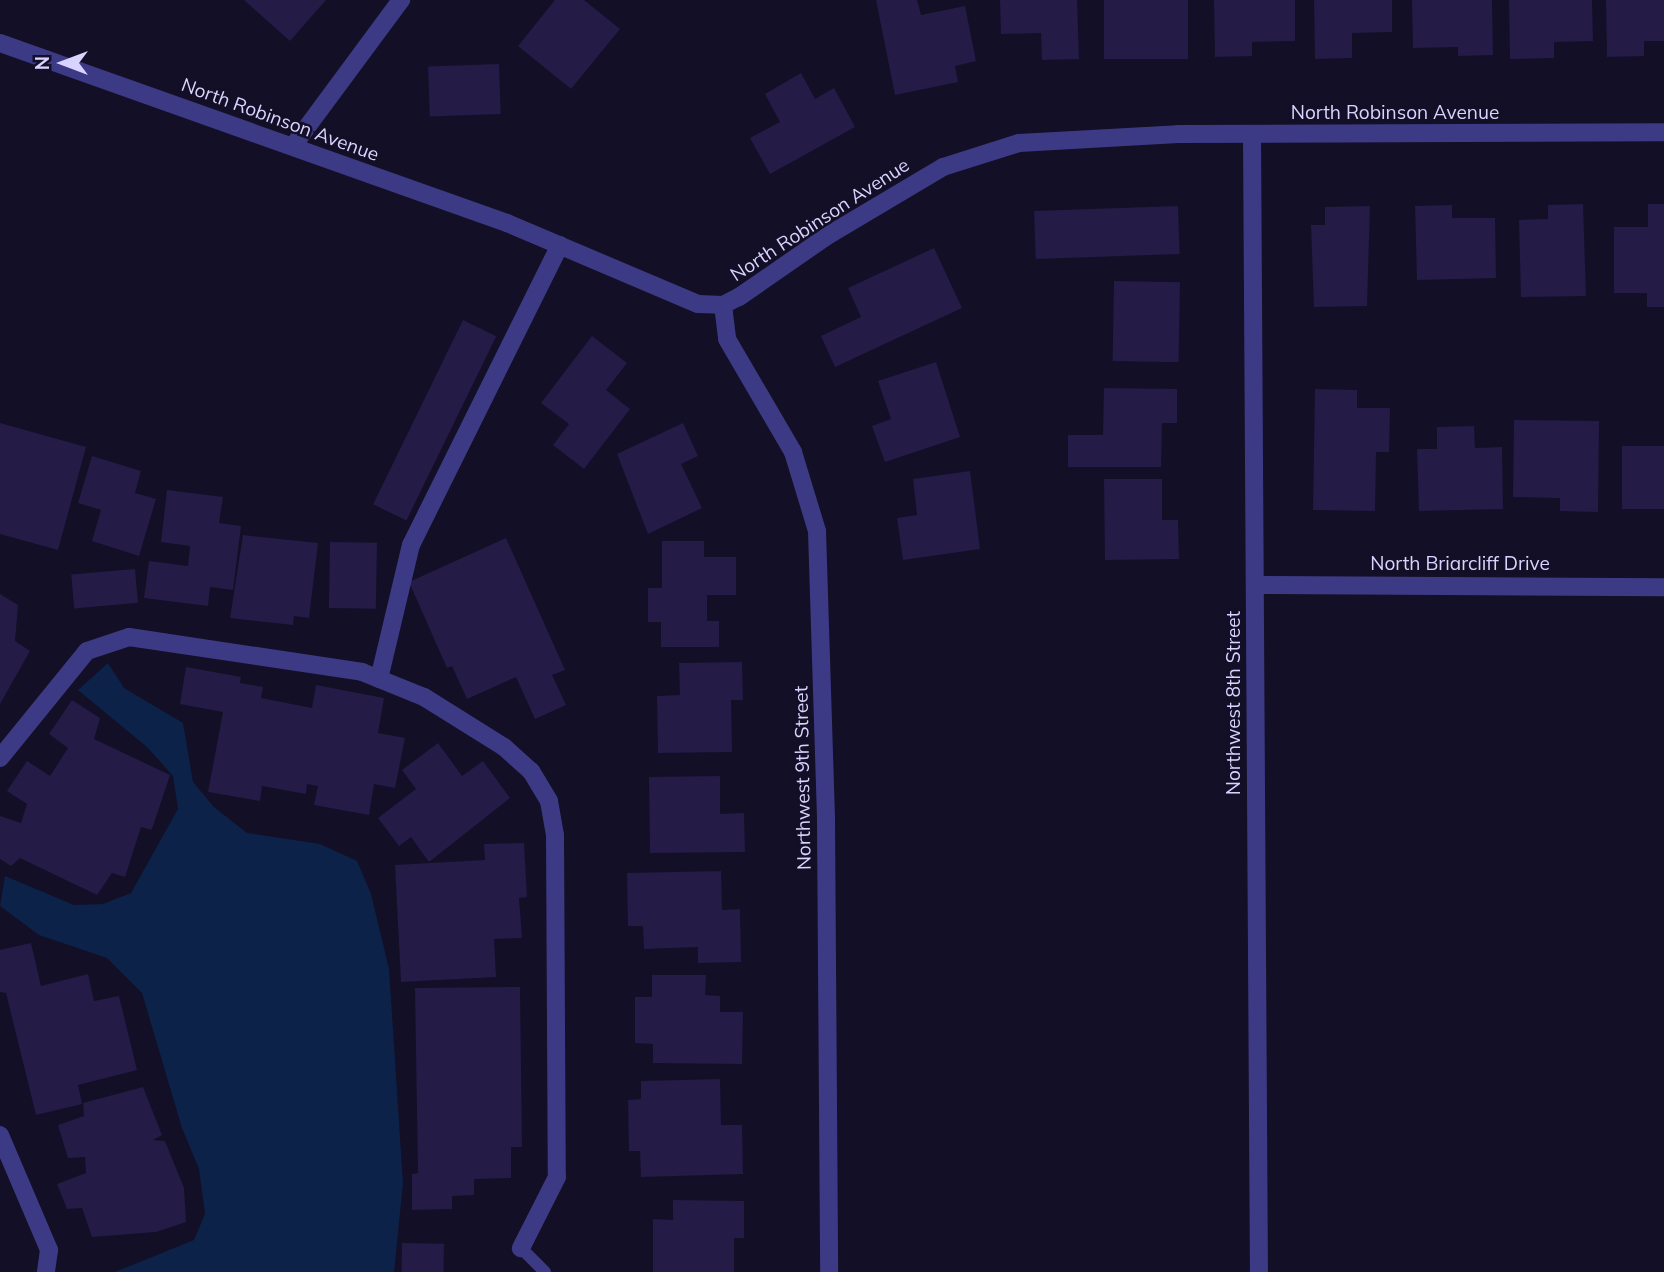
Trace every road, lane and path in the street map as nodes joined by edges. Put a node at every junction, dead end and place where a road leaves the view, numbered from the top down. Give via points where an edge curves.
1 (401, 0) edge
2 (0, 43) edge
3 (1664, 132) edge
4 (1252, 135) junction
5 (293, 146) junction
6 (560, 245) junction
7 (723, 305) junction
8 (1255, 585) junction
9 (1664, 586) edge
10 (379, 679) junction
11 (0, 758) edge
12 (0, 1135) edge
13 (521, 1248) joint
14 (46, 1272) edge
15 (545, 1272) edge
16 (829, 1272) edge
17 (1259, 1272) edge

1 - 5 street
2 - 5 street, North Robinson Avenue
3 - 4 street, North Robinson Avenue
4 - 7 street, North Robinson Avenue via 1078,137 989,151 943,167
4 - 8 street, Northwest 8th Street
5 - 6 street, North Robinson Avenue
6 - 7 street, North Robinson Avenue via 678,298
6 - 10 street via 411,545
7 - 16 street, Northwest 9th Street via 727,339 793,452 817,531 826,819
8 - 9 street, North Briarcliff Drive
8 - 17 street, Northwest 8th Street
10 - 11 street via 362,672 129,637 87,651
10 - 13 street via 424,697 503,747 531,771 549,801 555,835 557,1177
12 - 14 street via 48,1251
13 - 15 lane

